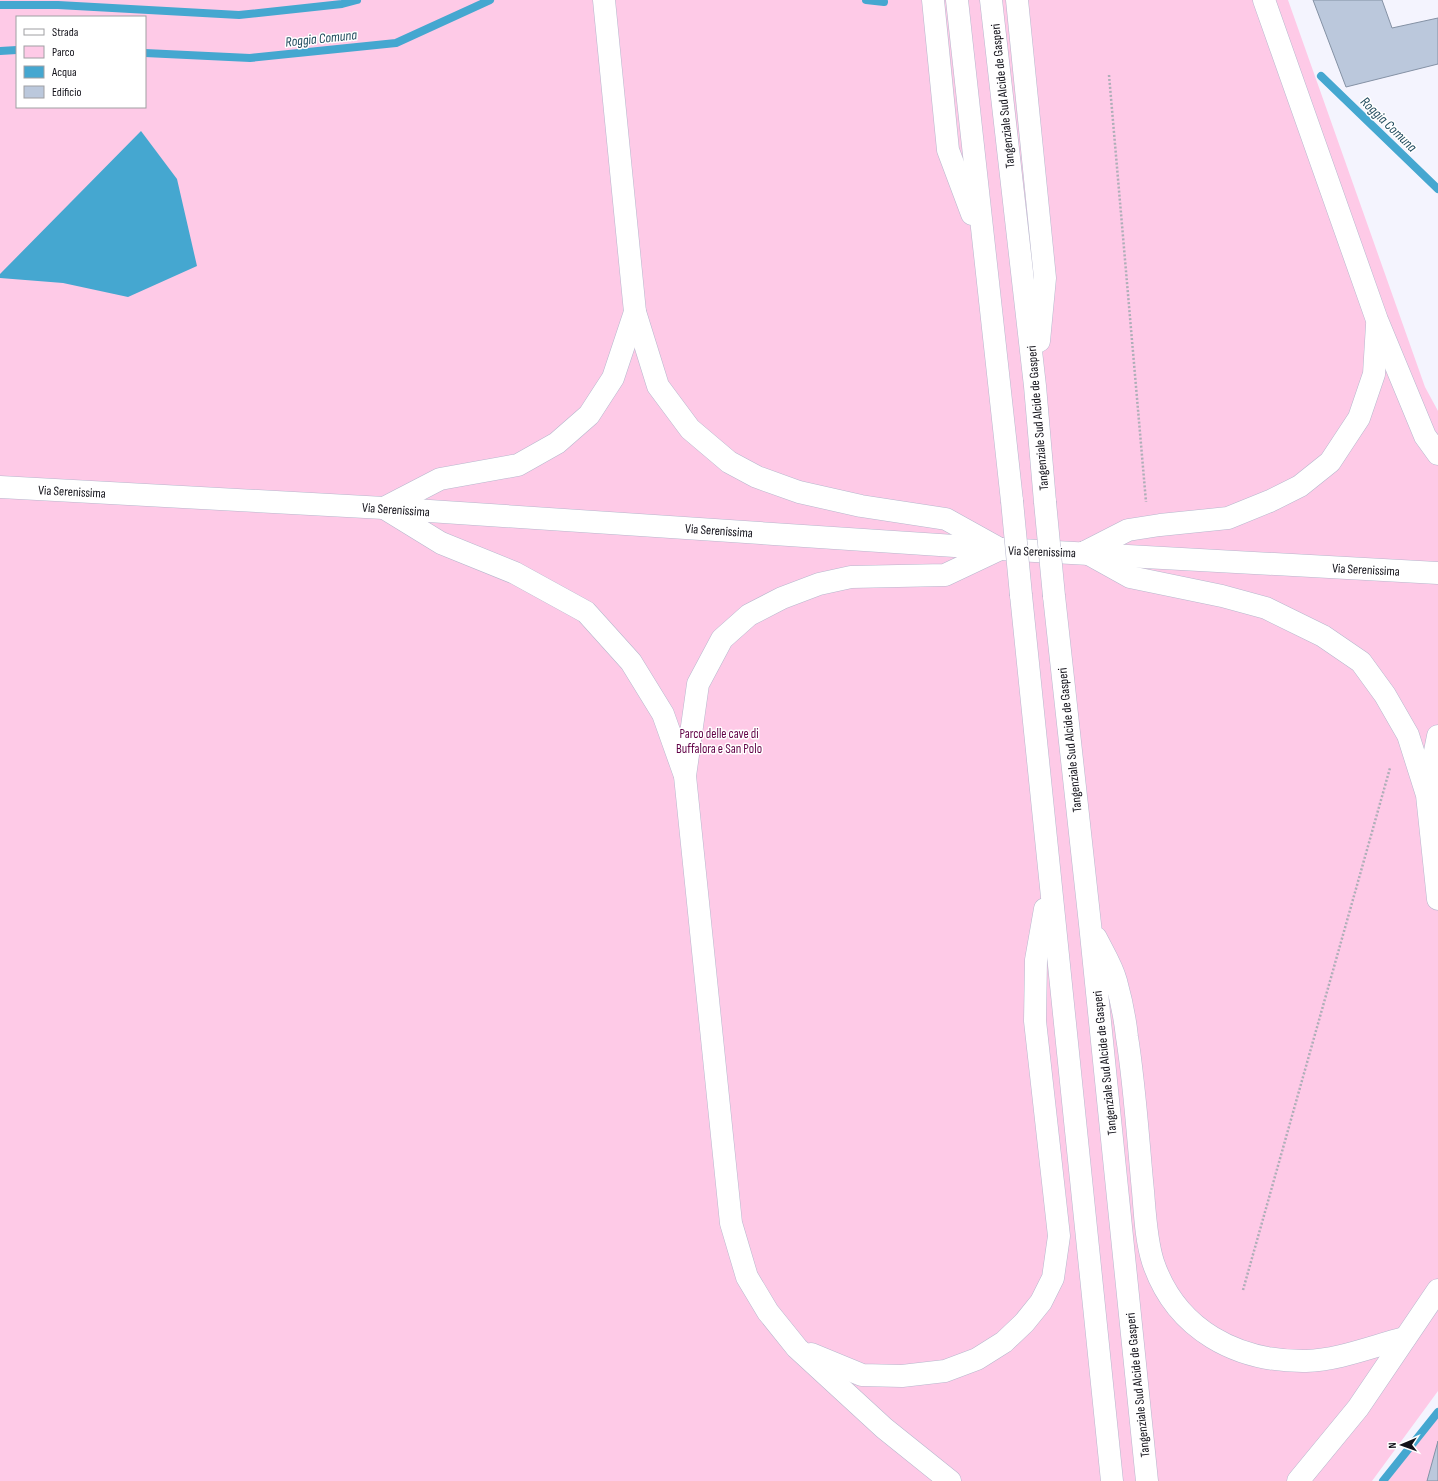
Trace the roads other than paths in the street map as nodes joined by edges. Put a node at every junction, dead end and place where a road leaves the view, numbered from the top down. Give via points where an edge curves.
1 (604, 0) edge
2 (933, 0) edge
3 (957, 0) edge
4 (991, 0) edge
5 (1017, 0) edge
6 (1264, 0) edge
7 (984, 244) junction
8 (635, 312) junction
9 (1377, 320) junction
10 (1035, 386) junction
11 (1438, 454) edge
12 (0, 487) edge
13 (384, 508) junction
14 (1000, 549) junction
15 (1085, 552) junction
16 (1438, 573) edge
17 (1438, 736) edge
18 (685, 776) junction
19 (1427, 795) junction
20 (1050, 884) junction
21 (1438, 899) edge
22 (1090, 924) junction
23 (1438, 1290) edge
24 (1404, 1338) junction
25 (797, 1348) junction
26 (950, 1481) edge
27 (1112, 1481) edge
28 (1147, 1481) edge
29 (1298, 1481) edge

1 - 8 main road
2 - 7 main road via 948,150
3 - 7 main road
4 - 10 main road, Tangenziale Sud Alcide de Gasperi
5 - 10 main road via 1045,278
6 - 9 main road
7 - 20 main road, bridge
8 - 13 main road via 613,378 589,415 557,443 518,465 440,479
8 - 14 main road via 658,386 690,430 729,462 757,477 799,492 861,506 946,519
9 - 11 main road via 1425,436
9 - 15 main road via 1374,374 1359,418 1330,462 1300,486 1270,502 1228,518 1128,530
10 - 22 main road, Tangenziale Sud Alcide de Gasperi, bridge via 1054,596
12 - 13 main road, Via Serenissima
13 - 14 main road, Via Serenissima
13 - 18 main road via 442,543 515,573 586,612 631,662 662,714
14 - 15 main road, Via Serenissima
14 - 18 main road via 945,576 851,577 819,584 749,614 722,639 698,684
15 - 16 main road, Via Serenissima
15 - 19 main road via 1130,577 1266,608 1323,636 1361,662 1385,695 1408,735
17 - 19 main road
18 - 25 main road via 731,1223 747,1277 768,1312
19 - 21 main road
20 - 25 main road via 1036,960 1035,1021 1060,1236 1053,1278 1041,1302 1004,1342 976,1359 945,1371 902,1376 862,1375
20 - 27 main road
22 - 24 main road via 1116,980 1128,1037 1146,1228 1153,1261 1164,1288 1184,1316 1214,1339 1242,1352 1273,1359 1307,1361 1338,1356
22 - 28 main road, Tangenziale Sud Alcide de Gasperi
23 - 24 main road
24 - 29 main road via 1358,1408
25 - 26 main road via 884,1428

